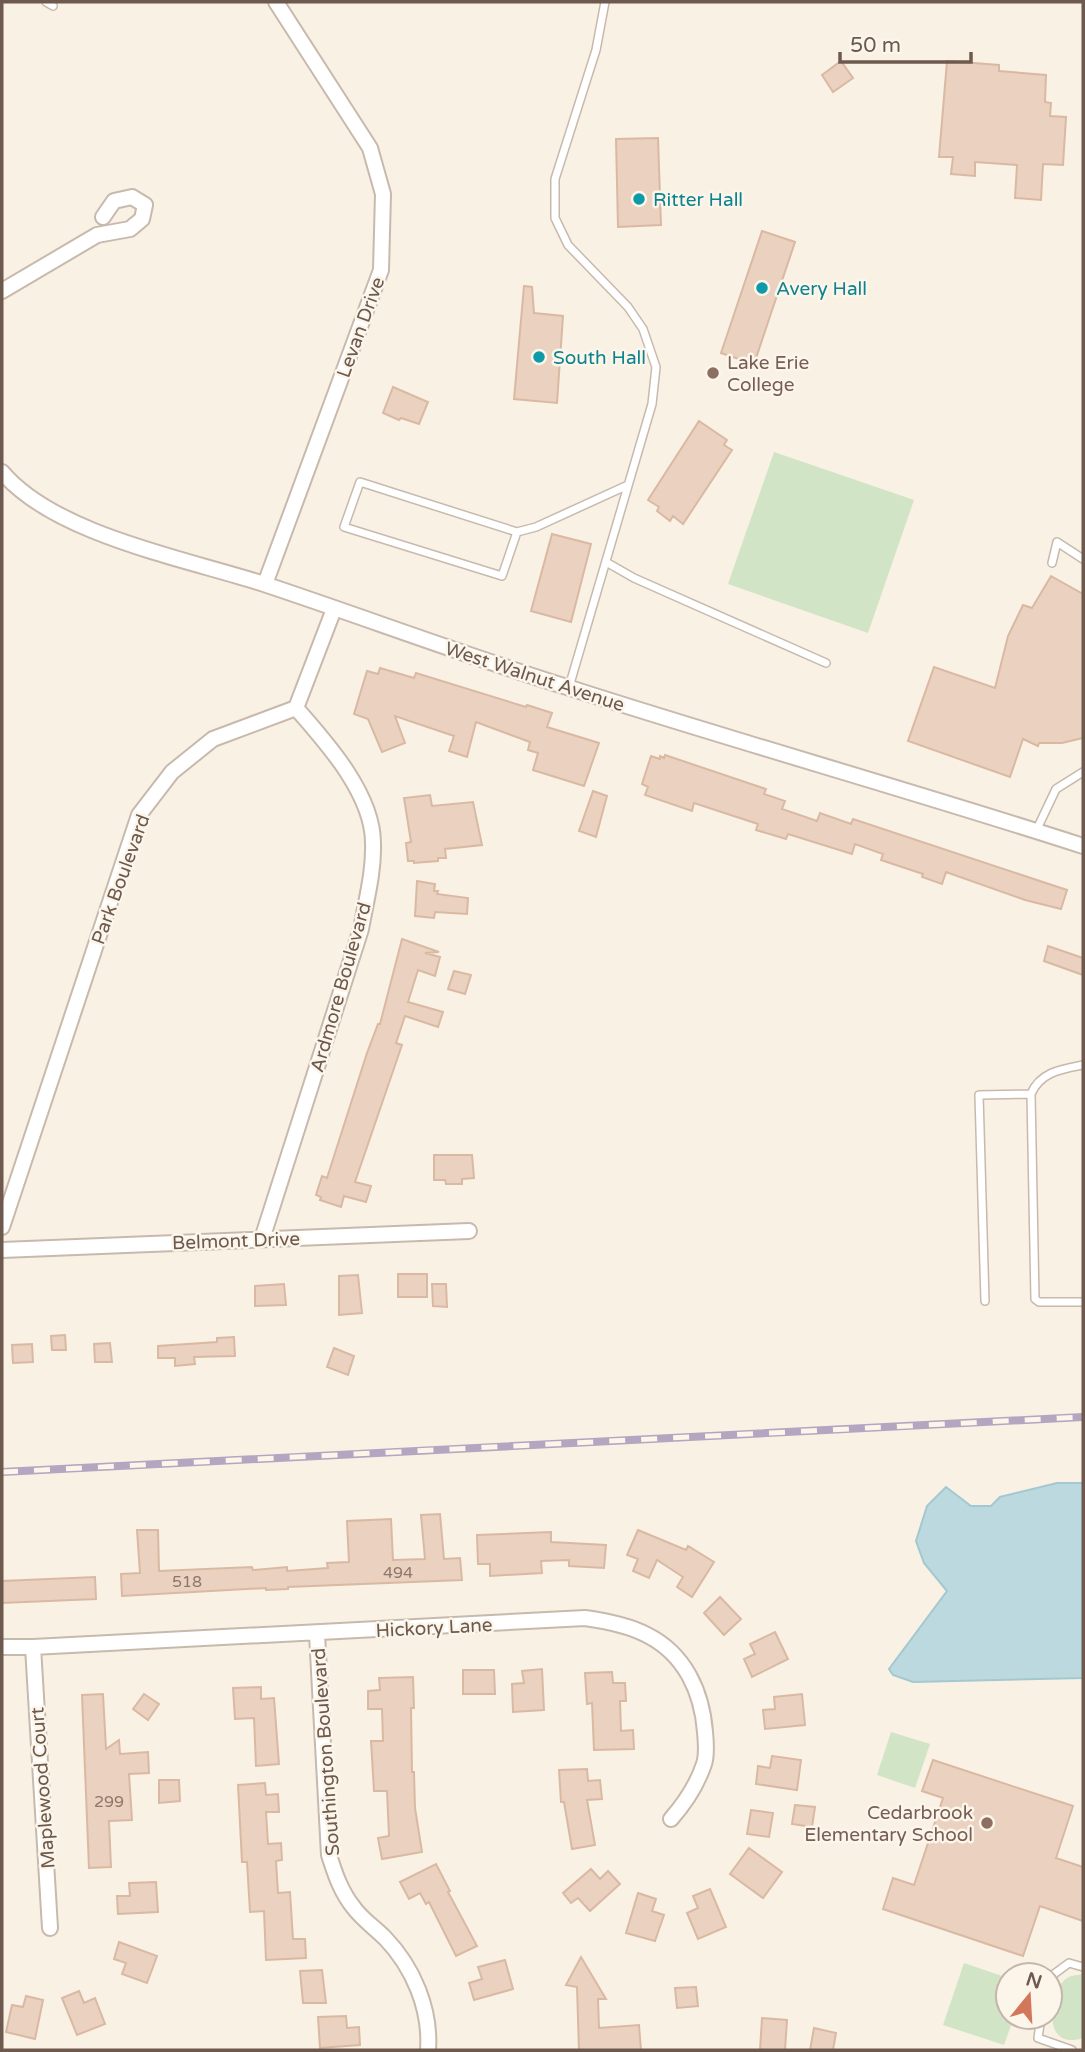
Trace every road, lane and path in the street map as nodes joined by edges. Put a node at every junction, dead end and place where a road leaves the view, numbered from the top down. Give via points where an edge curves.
1 (276, 2) edge
2 (605, 2) edge
3 (103, 217) dead end
4 (2, 291) edge
5 (2, 472) edge
6 (628, 485) junction
7 (517, 532) junction
8 (1083, 559) edge
9 (606, 562) junction
10 (1052, 563) dead end
11 (265, 584) junction
12 (334, 609) junction
13 (826, 663) dead end
14 (569, 688) junction
15 (296, 708) junction
16 (1083, 772) edge
17 (1036, 831) junction
18 (1083, 846) edge
19 (1083, 1065) edge
20 (1031, 1094) junction
21 (2, 1227) edge
22 (469, 1231) dead end
23 (262, 1239) junction
24 (2, 1250) edge
25 (985, 1301) dead end
26 (1083, 1302) edge
27 (317, 1634) junction
28 (2, 1647) edge
29 (33, 1647) junction
30 (671, 1819) dead end
31 (50, 1928) dead end
32 (1064, 1967) edge
33 (1083, 1967) edge
34 (1039, 2031) edge
35 (428, 2050) edge
36 (1072, 2050) edge

1 - 11 street, Levan Drive via 370,148 383,194 381,270
2 - 6 lane via 596,50 555,179 555,218 568,245 628,307 643,330 656,367 652,404
3 - 4 street via 114,201 132,197 145,205 142,219 130,229 97,235
5 - 11 street, West Walnut Avenue via 28,495 97,533
6 - 7 lane
6 - 9 lane
7 - 7 lane via 360,482 344,527 502,576
8 - 10 lane via 1057,542
9 - 13 lane
9 - 14 lane
11 - 12 street, West Walnut Avenue
12 - 14 street, West Walnut Avenue
12 - 15 street
14 - 17 street, West Walnut Avenue
15 - 21 street, Park Boulevard via 213,739 172,772 139,816
15 - 23 street, Ardmore Boulevard via 335,751 364,802 373,841 360,929
16 - 17 lane via 1056,789
17 - 18 street, West Walnut Avenue
19 - 20 lane via 1055,1071 1036,1084
20 - 25 lane via 979,1096
20 - 26 lane via 1035,1300
22 - 23 street, Belmont Drive
23 - 24 street, Belmont Drive
27 - 29 street, Hickory Lane
27 - 30 street, Hickory Lane via 585,1618 619,1623 649,1635 676,1655 703,1707 706,1762 688,1800
27 - 35 street, Southington Boulevard via 329,1855 339,1885 355,1910 407,1964 426,2013
28 - 29 street, Hickory Lane
29 - 31 street, Maplewood Court
32 - 33 lane via 1069,1963
34 - 36 lane via 1038,2038

